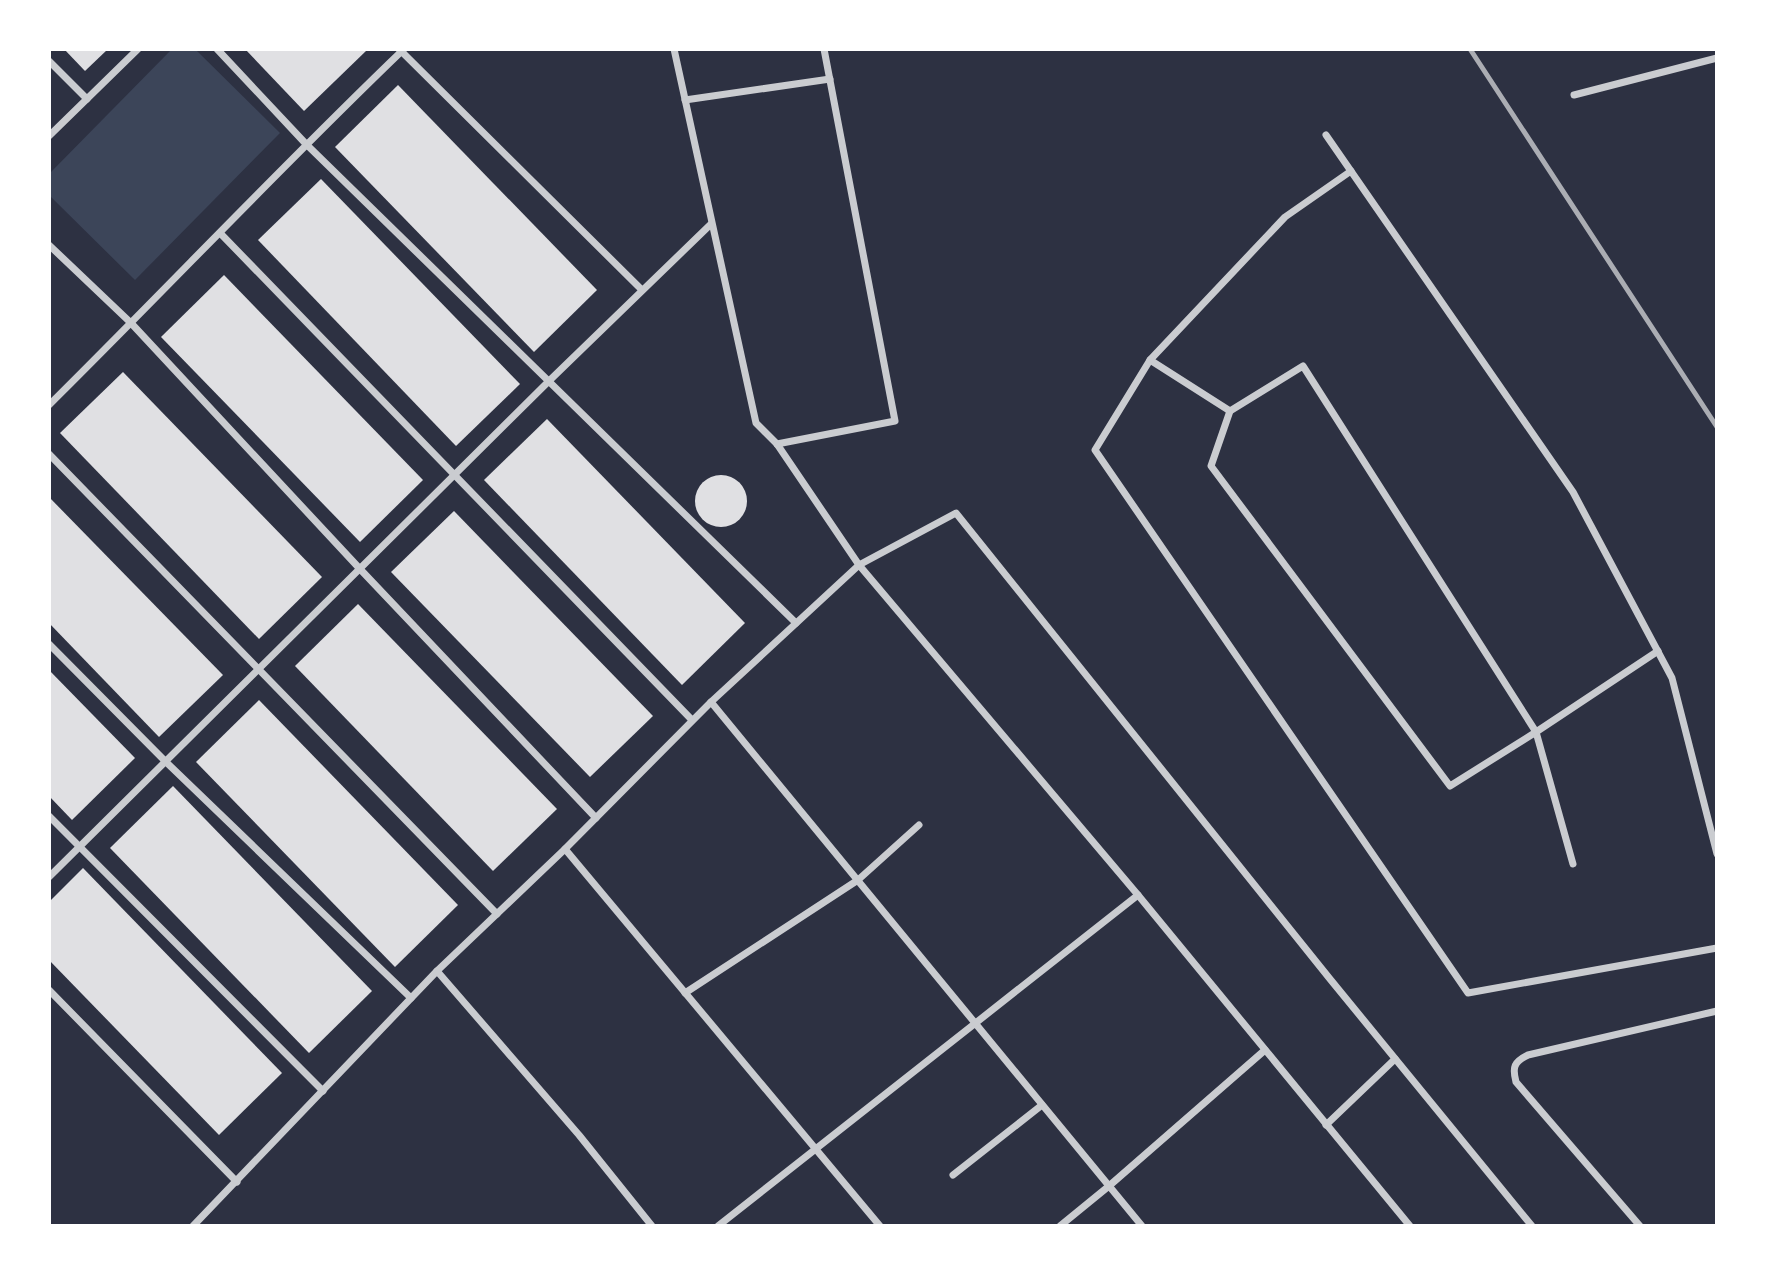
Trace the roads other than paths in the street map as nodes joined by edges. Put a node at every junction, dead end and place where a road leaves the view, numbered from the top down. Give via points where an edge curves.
1 (138, 49) edge
2 (217, 49) edge
3 (674, 49) edge
4 (824, 49) edge
5 (401, 50) edge
6 (1717, 58) edge
7 (49, 61) edge
8 (830, 79) junction
9 (1574, 95) dead end
10 (87, 99) junction
11 (685, 100) junction
12 (1326, 135) dead end
13 (49, 136) edge
14 (306, 144) junction
15 (1351, 171) junction
16 (711, 224) junction
17 (221, 234) junction
18 (49, 245) edge
19 (642, 290) junction
20 (131, 323) junction
21 (1150, 360) junction
22 (549, 381) junction
23 (49, 405) edge
24 (1230, 411) junction
25 (777, 444) junction
26 (49, 454) edge
27 (454, 474) junction
28 (859, 565) junction
29 (360, 569) junction
30 (796, 623) junction
31 (49, 644) edge
32 (1658, 651) junction
33 (258, 669) junction
34 (711, 702) junction
35 (692, 720) junction
36 (1536, 732) junction
37 (166, 762) junction
38 (49, 816) edge
39 (596, 818) junction
40 (919, 825) dead end
41 (80, 847) junction
42 (565, 849) junction
43 (1717, 855) edge
44 (1573, 864) dead end
45 (49, 877) edge
46 (858, 880) junction
47 (1138, 895) junction
48 (497, 914) junction
49 (1717, 948) edge
50 (437, 971) junction
51 (49, 990) edge
52 (685, 993) junction
53 (411, 998) junction
54 (1717, 1012) edge
55 (975, 1024) junction
56 (1265, 1049) junction
57 (1395, 1059) junction
58 (323, 1091) junction
59 (1042, 1105) junction
60 (1326, 1125) junction
61 (815, 1150) junction
62 (953, 1175) dead end
63 (237, 1182) junction
64 (1109, 1186) junction
65 (193, 1226) edge
66 (652, 1226) edge
67 (718, 1226) edge
68 (880, 1226) edge
69 (1060, 1226) edge
70 (1142, 1226) edge
71 (1410, 1226) edge
72 (1532, 1226) edge
73 (1640, 1226) edge

1 - 10 street
2 - 14 street
3 - 11 street
4 - 8 street
5 - 14 street
5 - 19 street
6 - 9 street
7 - 10 street
8 - 11 street
8 - 25 street via 895,421
10 - 13 street
11 - 16 street
12 - 15 street
14 - 17 street
14 - 22 street
15 - 21 street via 1285,217
15 - 32 street via 1573,492
16 - 19 street
16 - 25 street via 755,423
17 - 20 street
17 - 27 street
18 - 20 street
19 - 22 street
20 - 23 street
20 - 29 street
21 - 24 street
21 - 49 street via 1095,450 1468,993
22 - 27 street
22 - 30 street
24 - 36 street via 1303,366
24 - 36 street via 1211,466 1450,786
25 - 28 street
26 - 33 street
27 - 29 street
27 - 35 street
28 - 30 street
28 - 47 street
28 - 57 street via 956,513
29 - 33 street
29 - 39 street
30 - 34 street
31 - 37 street
32 - 36 street
32 - 43 street via 1672,678
33 - 37 street
33 - 48 street
34 - 35 street
34 - 46 street
35 - 39 street
36 - 44 street
37 - 41 street
37 - 53 street
38 - 41 street
39 - 42 street
40 - 46 street
41 - 45 street
41 - 58 street
42 - 48 street
42 - 52 street
46 - 52 street
46 - 55 street
47 - 55 street
47 - 56 street
48 - 50 street
50 - 53 street
50 - 66 street
51 - 63 street
52 - 61 street
53 - 58 street
54 - 73 street via 1528,1055 1516,1061 1513,1069 1516,1082
55 - 59 street
55 - 61 street
56 - 60 street
56 - 64 street
57 - 60 street
57 - 72 street
58 - 63 street
59 - 62 street
59 - 64 street
60 - 71 street
61 - 67 street
61 - 68 street
63 - 65 street
64 - 69 street
64 - 70 street

